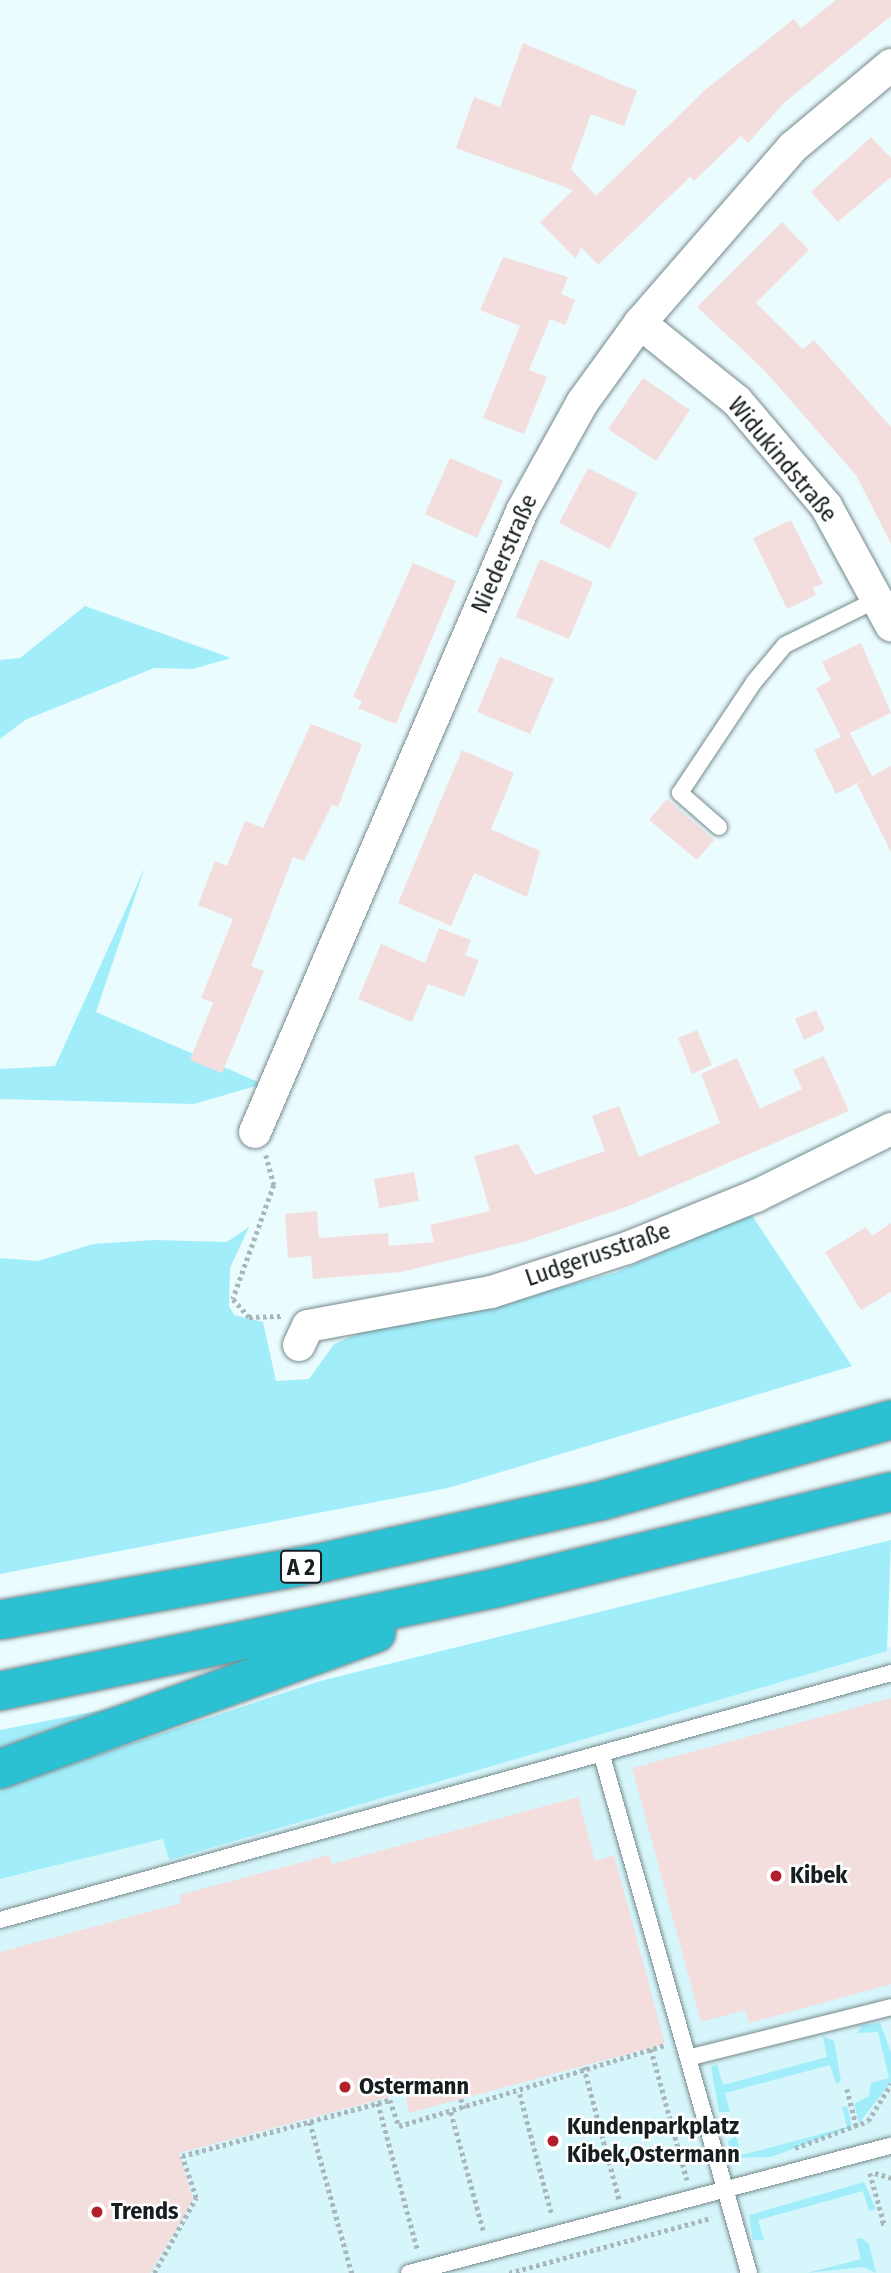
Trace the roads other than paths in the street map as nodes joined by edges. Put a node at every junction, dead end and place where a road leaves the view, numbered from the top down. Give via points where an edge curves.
1 (891, 65) edge
2 (640, 323) junction
3 (884, 612) edge
4 (719, 827) dead end
5 (891, 1129) edge
6 (254, 1132) road end
7 (304, 1336) road end
8 (891, 1420) edge
9 (891, 1492) edge
10 (496, 1588) junction
11 (0, 1620) edge
12 (891, 1673) edge
13 (0, 1691) edge
14 (602, 1756) junction
15 (0, 1769) edge
16 (0, 1920) edge
17 (891, 2007) edge
18 (691, 2057) junction
19 (891, 2147) edge
20 (726, 2188) junction
21 (416, 2271) edge
22 (749, 2273) edge

1 - 2 street, Niederstraße via 793,147
2 - 3 street, Widukindstraße via 737,401 826,506
2 - 6 street, Niederstraße via 582,403 522,511
3 - 4 lane via 785,645 754,682 680,793
5 - 7 street, Ludgerusstraße via 756,1196 627,1248 491,1292
8 - 11 highway, A 2 via 600,1501 320,1563
9 - 10 highway
10 - 13 highway
10 - 15 highway
12 - 14 lane
14 - 16 lane
14 - 18 lane
17 - 18 lane
18 - 20 lane
19 - 20 lane
20 - 21 lane
20 - 22 lane

